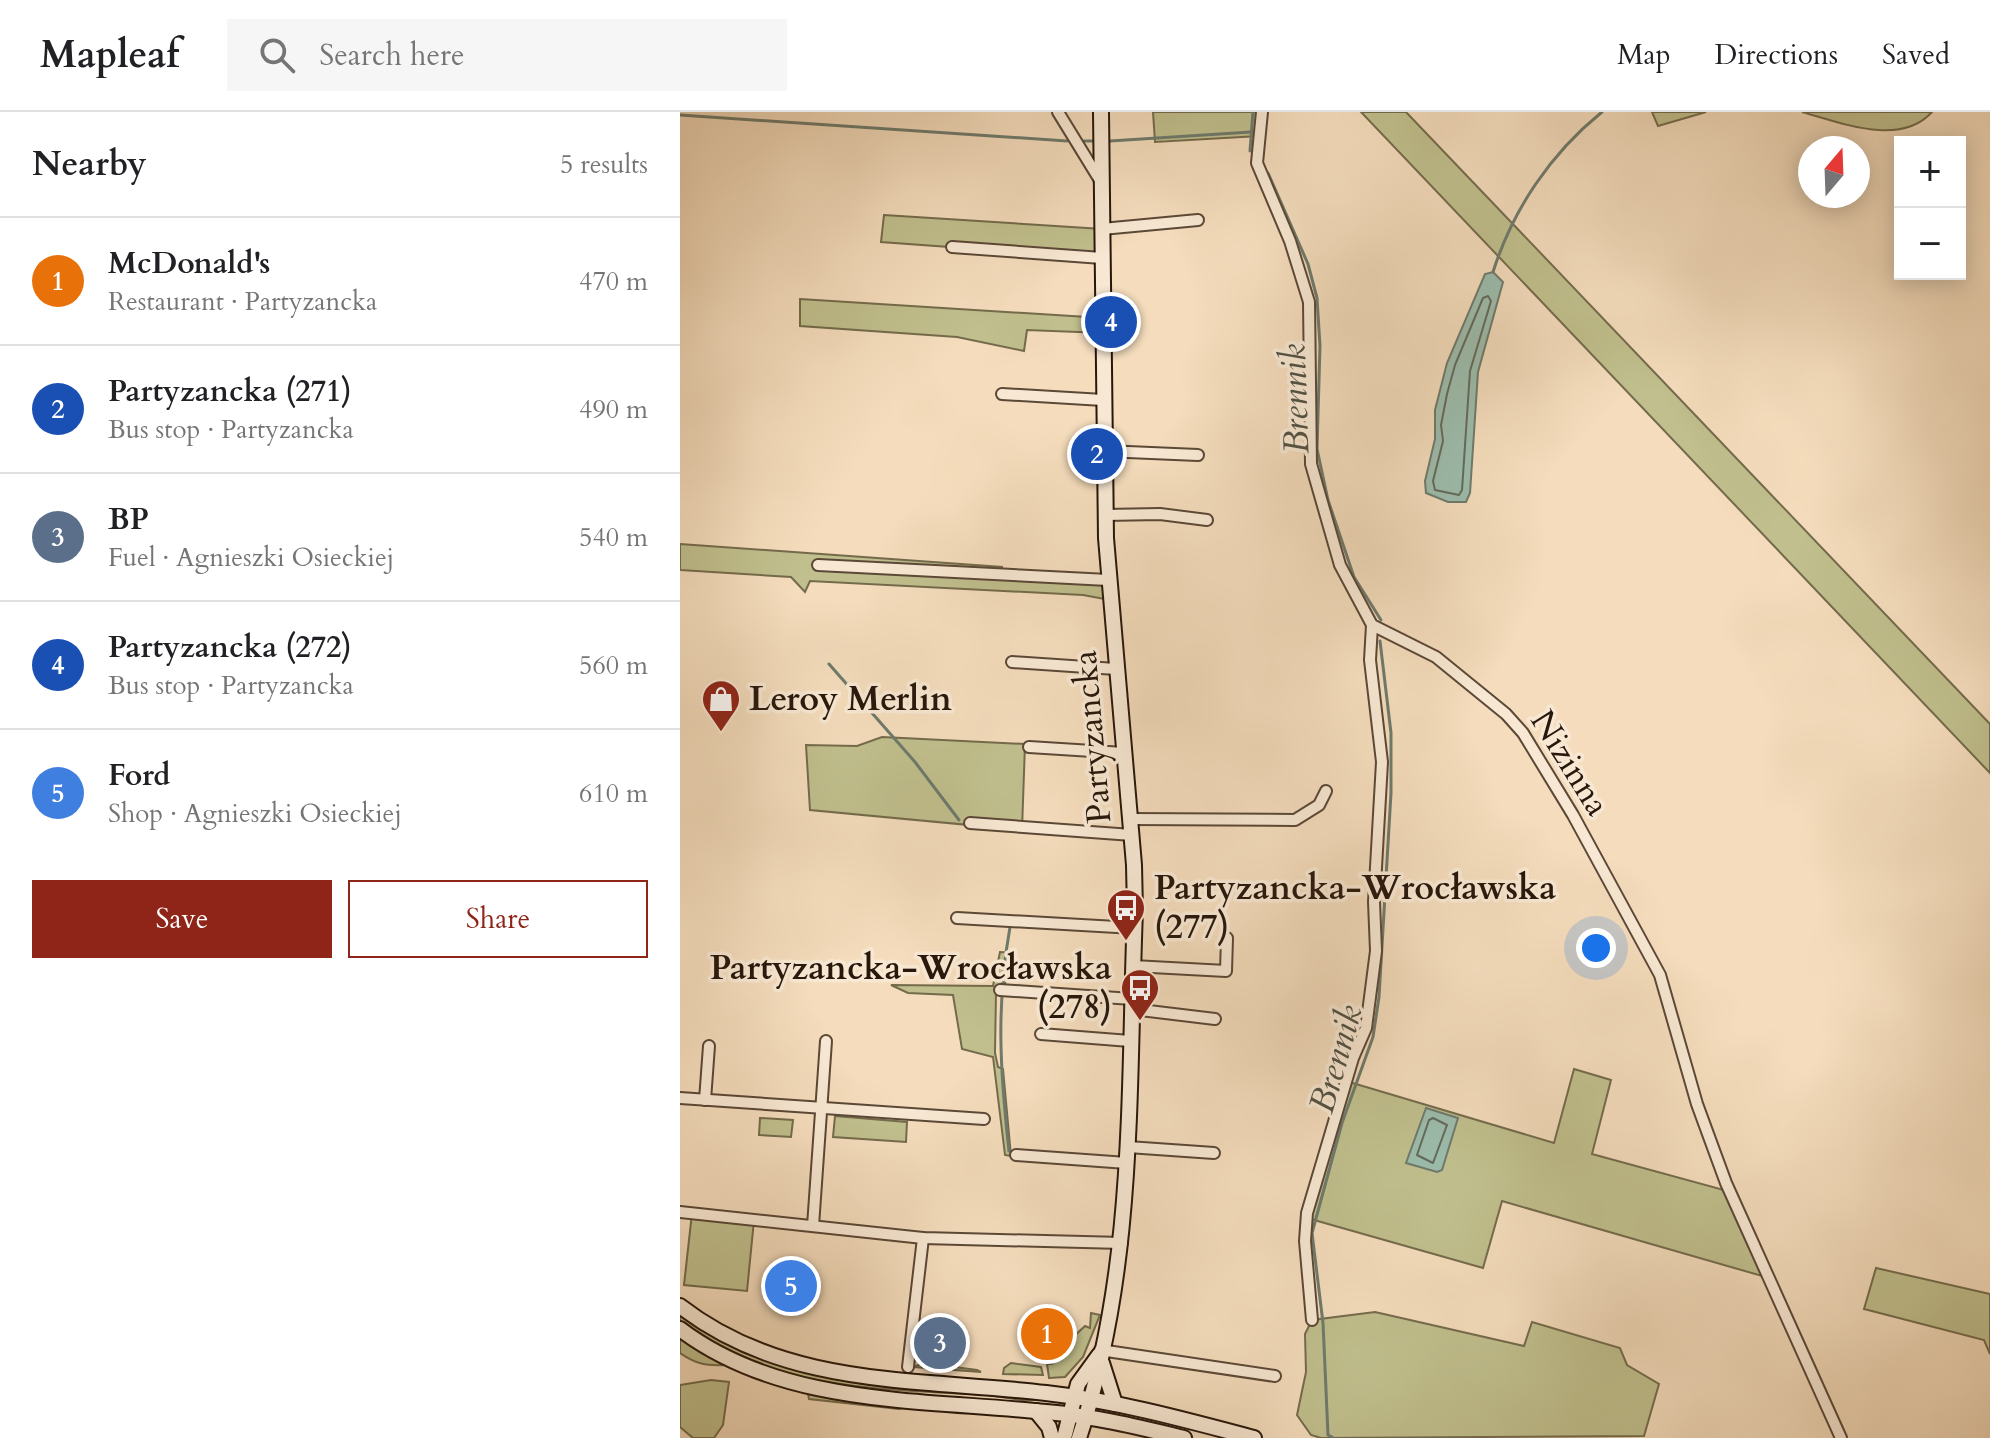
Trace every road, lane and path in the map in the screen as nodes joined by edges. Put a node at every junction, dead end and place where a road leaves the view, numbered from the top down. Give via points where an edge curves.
1 (1058, 112) edge
2 (1101, 112) edge
3 (1262, 112) edge
4 (1102, 184) junction
5 (1198, 220) dead end
6 (1102, 229) junction
7 (952, 247) dead end
8 (1102, 258) junction
9 (1002, 394) dead end
10 (1103, 400) junction
11 (1104, 451) junction
12 (1198, 455) dead end
13 (1105, 515) junction
14 (1207, 520) dead end
15 (818, 565) dead end
16 (1108, 580) junction
17 (1372, 625) junction
18 (1012, 662) dead end
19 (1116, 669) junction
20 (1029, 747) dead end
21 (1124, 753) junction
22 (1326, 791) dead end
23 (1130, 819) junction
24 (970, 823) dead end
25 (1132, 835) junction
26 (957, 918) dead end
27 (1134, 928) junction
28 (1227, 938) dead end
29 (1133, 966) junction
30 (1000, 990) dead end
31 (1132, 1004) junction
32 (1215, 1019) dead end
33 (1041, 1034) dead end
34 (826, 1041) dead end
35 (1130, 1041) junction
36 (709, 1046) dead end
37 (680, 1098) edge
38 (705, 1100) junction
39 (821, 1107) junction
40 (984, 1119) dead end
41 (1128, 1147) junction
42 (1214, 1153) dead end
43 (1016, 1155) dead end
44 (1127, 1163) junction
45 (680, 1212) edge
46 (813, 1226) junction
47 (923, 1238) junction
48 (1122, 1243) junction
49 (680, 1306) edge
50 (1312, 1320) dead end
51 (680, 1329) edge
52 (1100, 1352) junction
53 (908, 1367) dead end
54 (1275, 1376) dead end
55 (1083, 1398) junction
56 (1115, 1404) junction
57 (1036, 1411) junction
58 (1078, 1416) junction
59 (1052, 1438) edge
60 (1064, 1438) edge
61 (1079, 1438) edge
62 (1184, 1438) edge
63 (1254, 1438) edge
64 (1841, 1438) edge

1 - 4 street
2 - 4 main road, Partyzancka
3 - 17 street via 1257,163 1309,302 1309,447 1314,479 1340,565
4 - 6 main road, Partyzancka
5 - 6 street
6 - 8 main road, Partyzancka
7 - 8 street
8 - 10 main road, Partyzancka
9 - 10 street
10 - 11 main road, Partyzancka
11 - 12 street
11 - 13 main road, Partyzancka
13 - 14 street
13 - 16 main road, Partyzancka
15 - 16 street
16 - 19 main road, Partyzancka
17 - 50 street via 1370,660 1382,762 1376,951 1366,1028 1307,1213
17 - 64 street, Nizinna via 1436,657 1498,707 1523,733 1573,815 1660,975 1726,1183
18 - 19 street
19 - 21 main road, Partyzancka
20 - 21 street
21 - 23 main road, Partyzancka
22 - 23 street via 1319,805 1295,820
23 - 25 main road, Partyzancka
24 - 25 street
25 - 27 main road, Partyzancka
26 - 27 street
27 - 29 main road, Partyzancka
28 - 29 street via 1226,971
29 - 31 main road, Partyzancka
30 - 31 street
31 - 32 street
31 - 35 main road, Partyzancka
33 - 35 street
34 - 39 street
35 - 41 main road, Partyzancka
36 - 38 street
37 - 38 street
38 - 39 street
39 - 40 street
39 - 46 street
41 - 42 street
41 - 44 main road, Partyzancka
43 - 44 street
44 - 48 main road, Partyzancka
45 - 46 street
46 - 47 street
47 - 48 street
47 - 53 street
48 - 52 main road, Partyzancka
49 - 55 main road via 738,1343 806,1368
51 - 57 main road via 741,1364 800,1385
52 - 54 street
52 - 55 main road, Partyzancka
52 - 56 main road
55 - 56 main road
55 - 58 main road, Partyzancka
56 - 63 main road
57 - 58 main road
57 - 59 main road
58 - 60 main road
58 - 61 main road
58 - 62 main road

